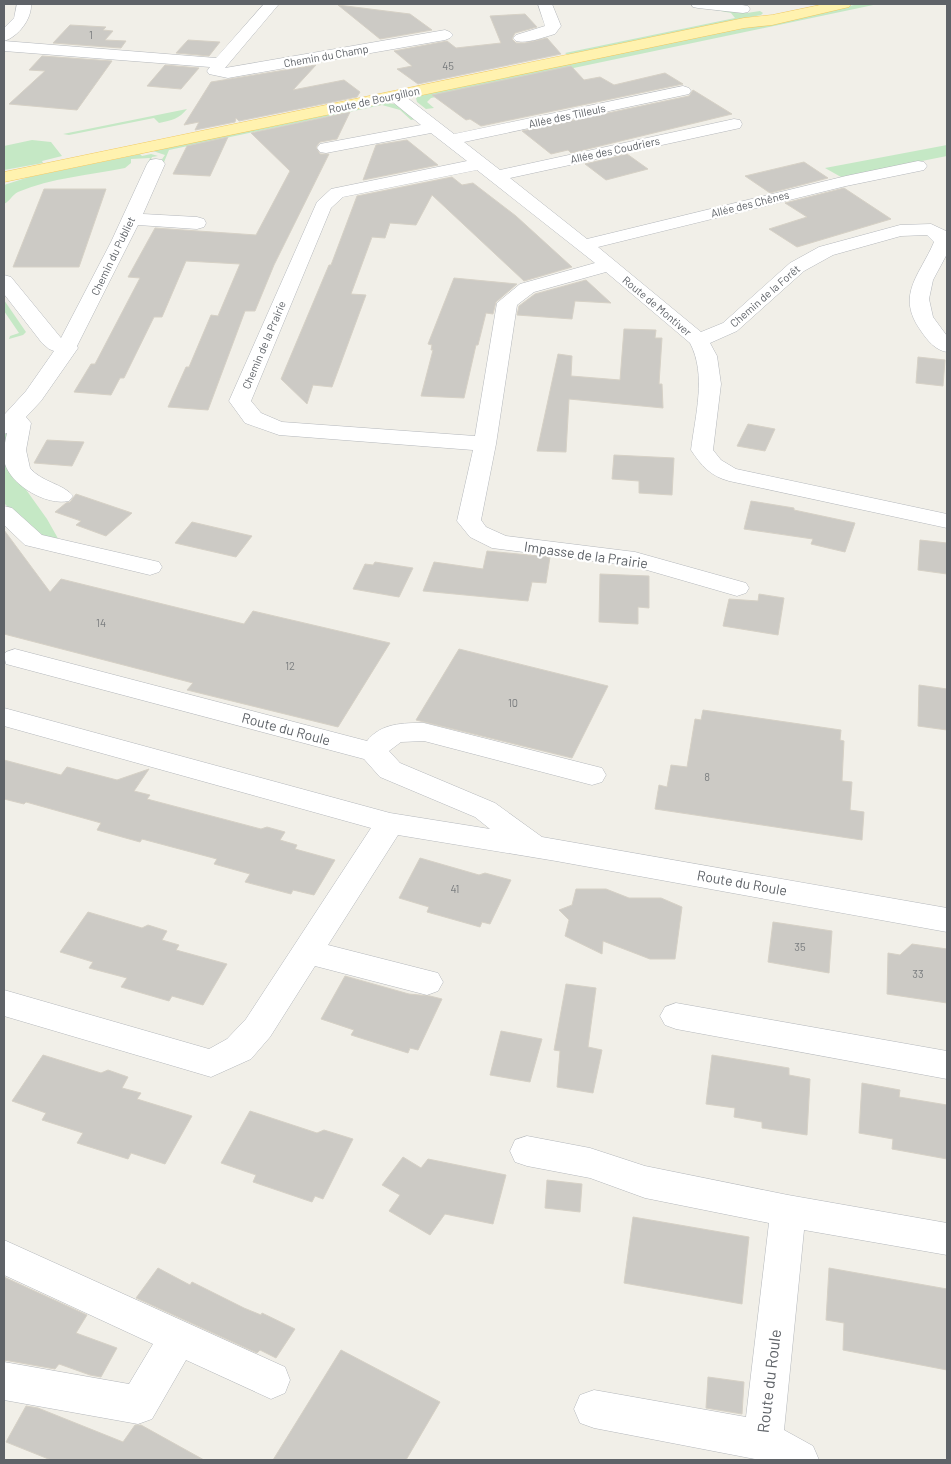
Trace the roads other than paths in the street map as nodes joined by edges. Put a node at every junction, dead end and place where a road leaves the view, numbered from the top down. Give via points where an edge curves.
1 (24, 4) edge
2 (272, 4) edge
3 (545, 4) edge
4 (698, 4) edge
5 (812, 4) edge
6 (844, 4) edge
7 (744, 16) junction
8 (445, 35) dead end
9 (4, 36) edge
10 (521, 38) dead end
11 (4, 46) edge
12 (220, 63) junction
13 (683, 91) dead end
14 (395, 96) junction
15 (734, 124) dead end
16 (434, 127) junction
17 (451, 140) junction
18 (326, 148) dead end
19 (156, 164) dead end
20 (918, 166) dead end
21 (488, 170) junction
22 (4, 177) edge
23 (132, 219) junction
24 (197, 223) dead end
25 (584, 245) junction
26 (609, 265) junction
27 (4, 281) edge
28 (698, 340) junction
29 (947, 346) edge
30 (68, 348) junction
31 (8, 422) edge
32 (485, 444) junction
33 (61, 496) dead end
34 (4, 514) edge
35 (947, 521) edge
36 (150, 567) dead end
37 (737, 588) dead end
38 (15, 658) dead end
39 (4, 717) edge
40 (374, 752) junction
41 (592, 775) dead end
42 (390, 823) junction
43 (536, 847) junction
44 (947, 920) edge
45 (308, 952) junction
46 (427, 982) dead end
47 (4, 1003) edge
48 (676, 1016) dead end
49 (947, 1065) edge
50 (527, 1151) dead end
51 (788, 1211) junction
52 (947, 1239) edge
53 (4, 1257) edge
54 (178, 1338) junction
55 (271, 1380) dead end
56 (4, 1381) edge
57 (594, 1409) dead end
58 (763, 1440) junction
59 (799, 1460) edge

1 - 9 street via 21,21
2 - 12 street
3 - 10 street via 553,26 550,31
4 - 7 street
5 - 7 main road, Route de Bourgillon
6 - 7 main road, Route de Bourgillon via 781,19
7 - 14 main road, Route de Bourgillon
8 - 12 street, Chemin du Champ via 228,73 216,70
11 - 12 street
13 - 17 street, Allée des Tilleuls
14 - 16 street, Route de Montiver
14 - 22 main road, Route de Bourgillon
15 - 21 street, Allée des Coudriers
16 - 17 street, Route de Montiver
16 - 18 street
17 - 21 street, Route de Montiver
19 - 23 street, Chemin du Publiet
20 - 25 street, Allée des Chênes
21 - 25 street, Route de Montiver
21 - 32 street, Chemin de la Prairie via 337,193 323,206 240,401 253,418 279,428
23 - 24 street
23 - 30 street, Chemin du Publiet
25 - 26 street, Route de Montiver
26 - 28 street, Route de Montiver
26 - 32 street via 527,288 507,303
27 - 30 street via 49,339
28 - 29 street, Chemin de la Forêt via 730,327 797,267 826,251 916,229 931,230 943,242 922,281 918,300 923,322
28 - 35 street, Route de Montiver via 707,356 710,384 702,450 713,465 729,474
30 - 31 street, Chemin du Publiet via 38,392
31 - 33 street via 20,423 14,456 16,465 29,482
32 - 37 street, Impasse de la Prairie via 469,521 478,532 501,543 635,559
34 - 36 street via 34,540
38 - 40 street, Route du Roule
39 - 42 street, Route du Roule
40 - 41 street via 381,740 397,732 424,732
40 - 43 street, Route du Roule via 390,770 485,810
42 - 43 street, Route du Roule
42 - 45 street
43 - 44 street, Route du Roule
45 - 46 street
45 - 47 street via 258,1028 239,1048 211,1063
48 - 49 street
50 - 51 street via 590,1162 645,1182
51 - 52 street
51 - 58 street, Route du Roule
53 - 54 street
54 - 55 street
54 - 56 street via 138,1405
57 - 58 street, Route du Roule
58 - 59 street

